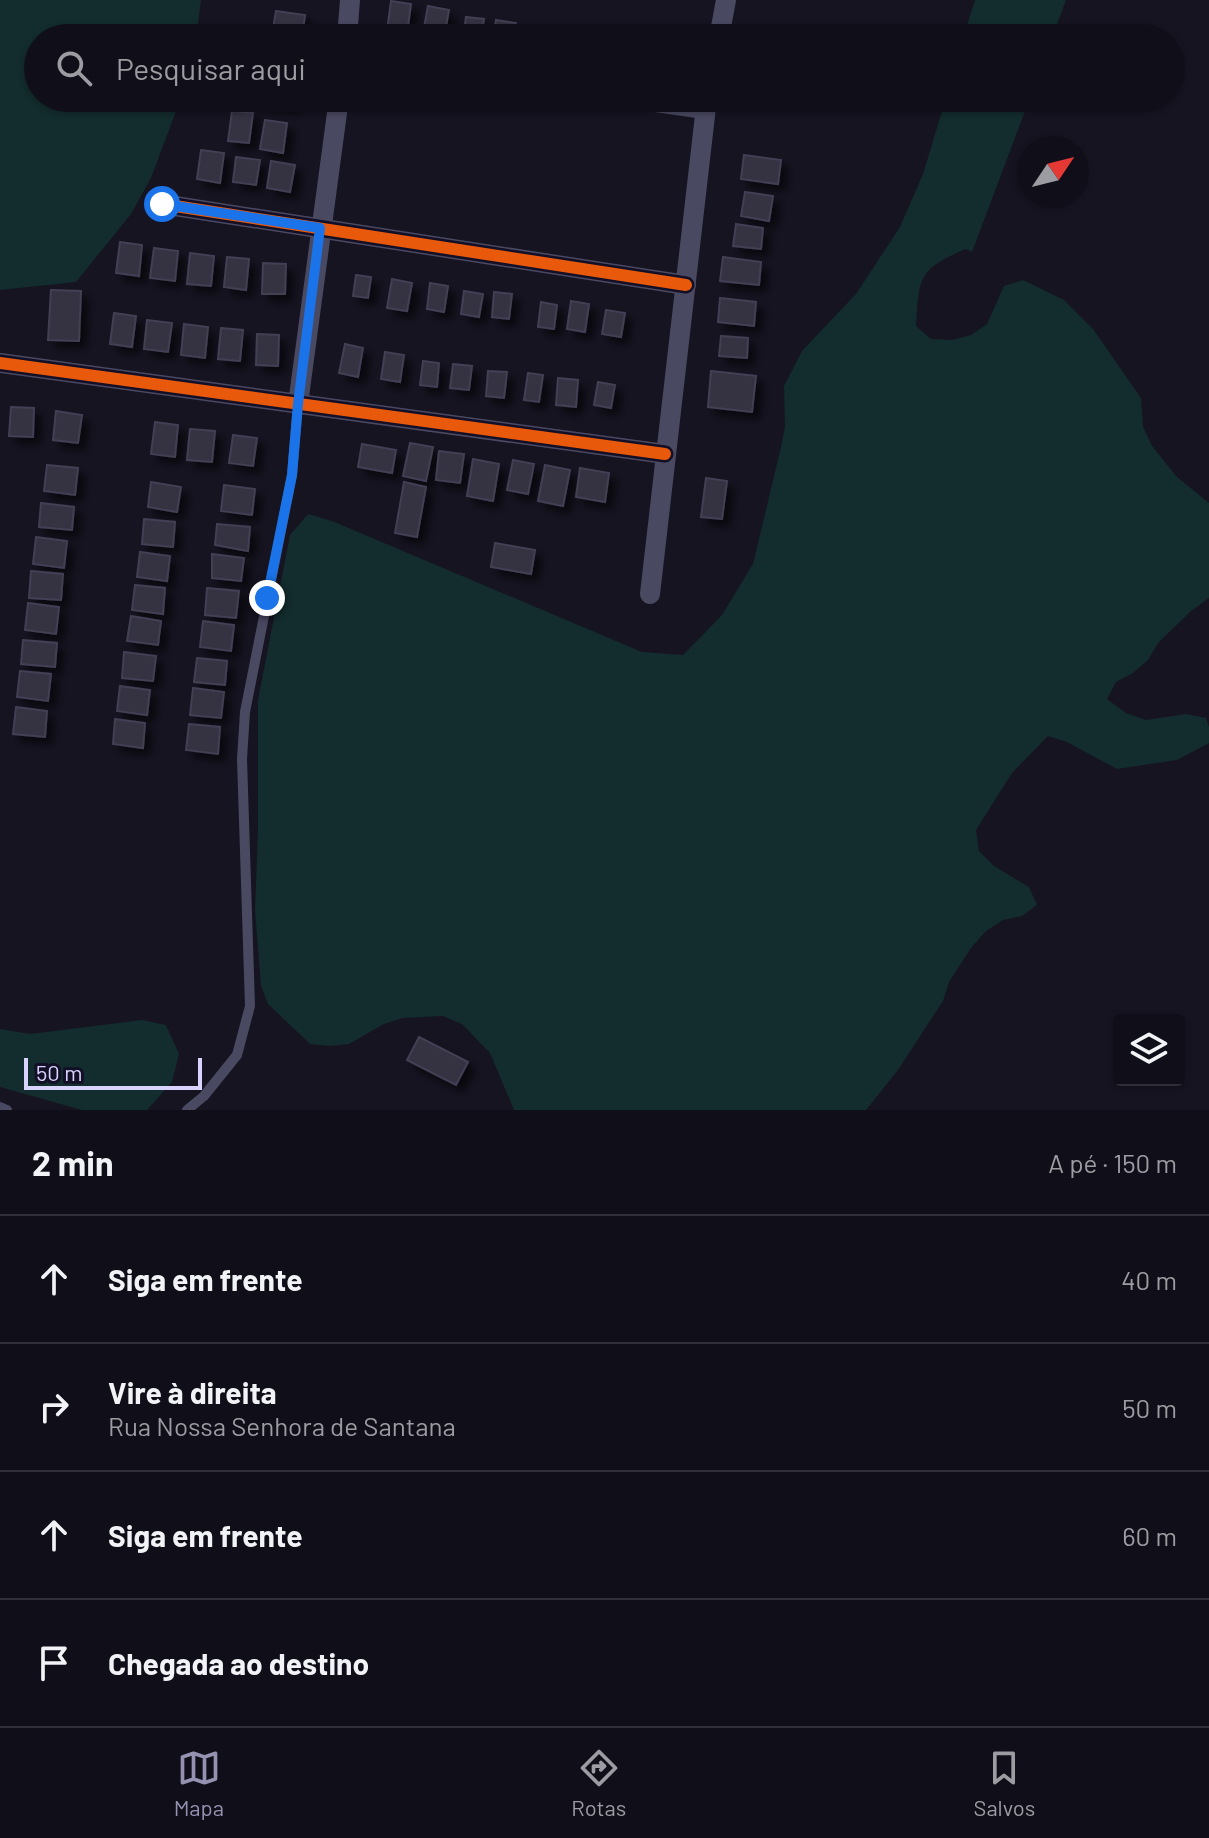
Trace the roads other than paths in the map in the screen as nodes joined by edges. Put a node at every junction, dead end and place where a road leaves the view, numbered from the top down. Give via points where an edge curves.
1 (350, 0) edge
2 (726, 0) edge
3 (348, 24) edge
4 (722, 24) edge
5 (337, 112) edge
6 (705, 112) edge
7 (162, 204) dead end
8 (320, 228) junction
9 (686, 285) junction
10 (0, 363) edge
11 (298, 404) junction
12 (665, 454) junction
13 (650, 594) dead end
14 (0, 1107) edge
15 (7, 1110) edge
16 (187, 1110) edge

1 - 3 street
2 - 4 street
5 - 8 street
6 - 9 street
7 - 8 street
8 - 9 street
8 - 11 street
9 - 12 street
10 - 11 street
11 - 12 street
11 - 16 lane via 292,475 245,712 250,1006 237,1055
12 - 13 street
14 - 15 lane

